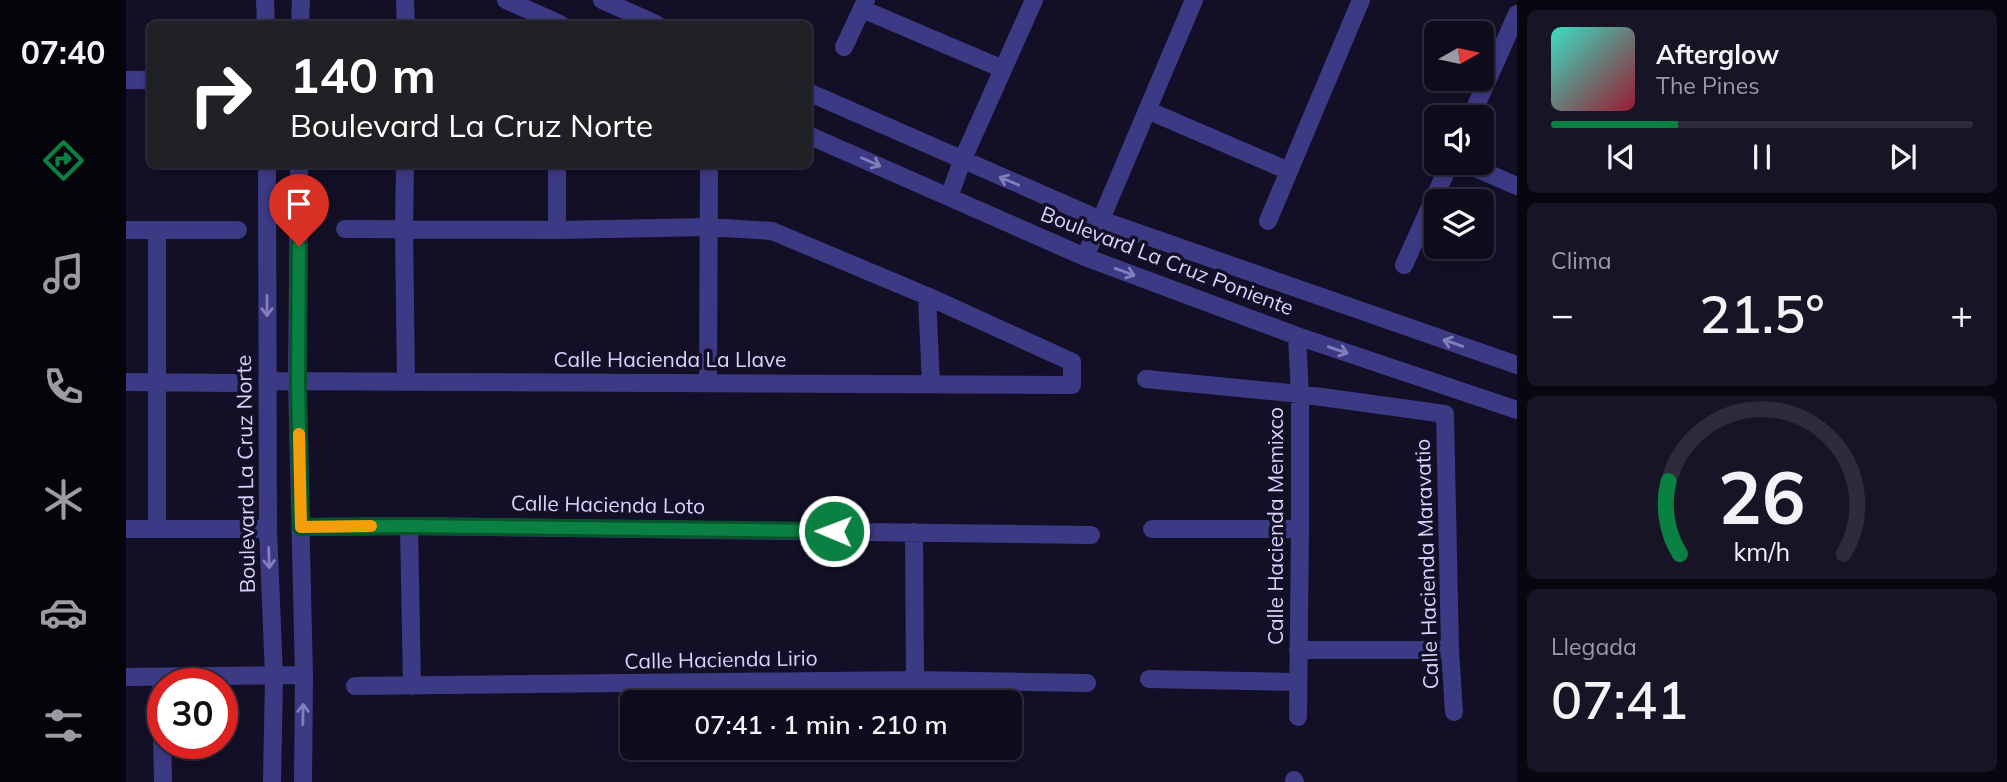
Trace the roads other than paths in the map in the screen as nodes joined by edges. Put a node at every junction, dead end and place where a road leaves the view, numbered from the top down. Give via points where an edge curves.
1 (265, 0) edge
2 (300, 0) edge
3 (506, 0) edge
4 (602, 0) edge
5 (1034, 0) edge
6 (1194, 0) edge
7 (1361, 0) edge
8 (405, 2) dead end
9 (864, 5) edge
10 (534, 6) edge
11 (1517, 14) edge
12 (266, 21) edge
13 (300, 21) edge
14 (406, 21) edge
15 (556, 21) edge
16 (649, 21) edge
17 (844, 47) dead end
18 (1003, 69) junction
19 (126, 80) edge
20 (147, 80) edge
21 (812, 94) edge
22 (1476, 105) edge
23 (1147, 110) junction
24 (812, 137) edge
25 (962, 161) junction
26 (267, 168) edge
27 (299, 168) edge
28 (405, 168) edge
29 (557, 168) edge
30 (709, 168) edge
31 (1289, 171) junction
32 (1445, 175) edge
33 (1492, 175) edge
34 (1517, 186) edge
35 (949, 197) junction
36 (1101, 220) junction
37 (1268, 220) dead end
38 (708, 227) junction
39 (345, 229) dead end
40 (404, 229) junction
41 (126, 230) edge
42 (157, 230) junction
43 (238, 230) dead end
44 (557, 230) junction
45 (1085, 257) junction
46 (1404, 265) dead end
47 (927, 296) junction
48 (1297, 336) junction
49 (1517, 365) edge
50 (1146, 379) dead end
51 (267, 381) junction
52 (126, 382) edge
53 (156, 382) junction
54 (298, 382) junction
55 (406, 382) junction
56 (234, 383) dead end
57 (708, 383) junction
58 (931, 384) junction
59 (1300, 394) junction
60 (1517, 410) edge
61 (408, 526) junction
62 (301, 527) junction
63 (126, 529) edge
64 (157, 529) junction
65 (268, 529) junction
66 (1152, 529) dead end
67 (1300, 529) junction
68 (914, 532) junction
69 (1091, 535) dead end
70 (1298, 650) junction
71 (1450, 650) junction
72 (238, 676) edge
73 (274, 676) junction
74 (304, 676) junction
75 (126, 677) edge
76 (147, 677) edge
77 (1149, 679) dead end
78 (915, 680) junction
79 (1297, 682) junction
80 (1087, 683) dead end
81 (355, 686) dead end
82 (412, 686) junction
83 (1454, 712) dead end
84 (1297, 717) dead end
85 (163, 759) edge
86 (163, 782) edge
87 (272, 782) edge
88 (303, 782) edge

1 - 12 street
2 - 13 street
3 - 10 street
4 - 16 street
5 - 18 street
6 - 23 street
7 - 31 street
8 - 14 street
9 - 17 street
9 - 18 street
10 - 15 street
11 - 22 street
18 - 25 street
19 - 20 street
21 - 25 street, Boulevard La Cruz Poniente
23 - 31 street
23 - 36 street
24 -> 35 street, Boulevard La Cruz Poniente
25 - 35 street
36 -> 25 street, Boulevard La Cruz Poniente
26 -> 51 street, Boulevard La Cruz Norte
27 - 54 street
28 - 40 street
29 - 44 street
30 - 38 street
31 - 37 street
32 - 46 street
33 - 34 street
35 - 45 street, Boulevard La Cruz Poniente
36 - 45 street
49 -> 36 street, Boulevard La Cruz Poniente
38 - 44 street
38 - 47 street via 772,231
38 - 57 street
39 - 40 street
40 - 44 street
40 - 55 street
41 - 42 street
42 - 43 street
42 - 53 street
45 -> 48 street, Boulevard La Cruz Poniente
47 - 58 street
47 - 58 street, Calle Hacienda La Llave via 1073,362 1072,386
48 - 59 street, Calle Hacienda Memixco
48 -> 60 street, Boulevard La Cruz Poniente
50 - 59 street
51 - 54 street, Calle Hacienda La Llave
51 - 65 street, Boulevard La Cruz Norte
52 - 53 street
53 - 56 street
53 - 64 street
54 - 55 street, Calle Hacienda La Llave
54 - 62 street
55 - 57 street, Calle Hacienda La Llave
57 - 58 street, Calle Hacienda La Llave
59 - 67 street, Calle Hacienda Memixco
59 - 71 street, Calle Hacienda Maravatio via 1445,414
61 - 62 street, Calle Hacienda Loto
61 - 68 street, Calle Hacienda Loto
61 - 82 street
62 - 74 street
63 - 64 street
64 - 65 street
65 -> 73 street, Boulevard La Cruz Norte
66 - 67 street
67 - 70 street, Calle Hacienda Memixco
68 - 69 street, Calle Hacienda Loto
68 - 78 street
70 - 71 street
70 - 79 street, Calle Hacienda Memixco
71 - 83 street, Calle Hacienda Maravatio
72 - 73 street
73 - 74 street
73 - 87 street, Boulevard La Cruz Norte
88 -> 74 street
75 - 76 street
77 - 79 street
78 - 80 street, Calle Hacienda Lirio
78 - 82 street, Calle Hacienda Lirio
79 - 84 street, Calle Hacienda Memixco
81 - 82 street, Calle Hacienda Lirio
85 - 86 street

